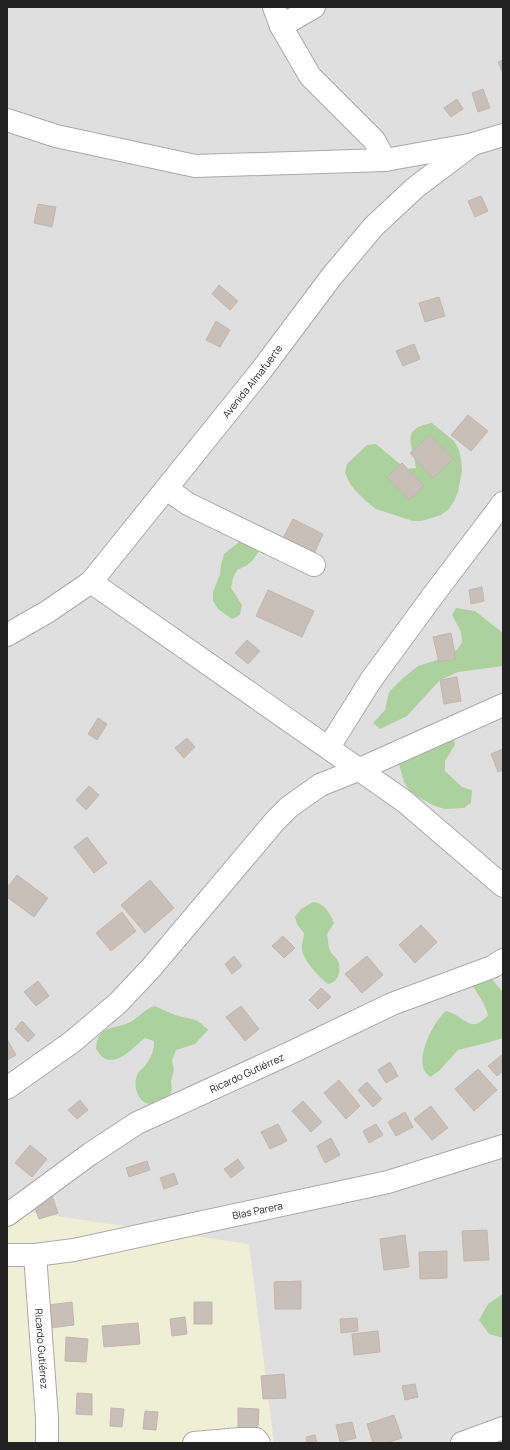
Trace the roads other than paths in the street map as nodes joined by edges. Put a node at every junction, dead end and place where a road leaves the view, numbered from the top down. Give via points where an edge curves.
1 (314, 7) edge
2 (278, 16) edge
3 (7, 120) edge
4 (503, 135) edge
5 (473, 144) junction
6 (385, 160) junction
7 (167, 489) junction
8 (503, 503) edge
9 (314, 565) dead end
10 (91, 582) junction
11 (7, 635) edge
12 (503, 705) edge
13 (329, 747) junction
14 (360, 769) junction
15 (503, 886) edge
16 (503, 960) edge
17 (7, 1088) edge
18 (503, 1146) edge
19 (7, 1215) edge
20 (7, 1255) edge
21 (35, 1255) junction
22 (503, 1428) edge
23 (47, 1443) edge
24 (194, 1443) edge
25 (260, 1443) edge
26 (462, 1443) edge

1 - 2 street
2 - 6 street via 310,76 374,140
3 - 6 street via 56,136 195,166
4 - 5 street, Avenida Almafuerte
5 - 6 street
5 - 7 street, Avenida Almafuerte via 416,188 374,226 332,276
7 - 9 street via 188,504
7 - 10 street, Avenida Almafuerte
8 - 13 street via 371,680
10 - 11 street, Avenida Almafuerte
10 - 13 street
12 - 14 street
13 - 14 street
14 - 15 street via 404,801
14 - 17 street via 320,785 289,807 118,1003 72,1042
16 - 19 street, Ricardo Gutiérrez via 492,967 392,1004 137,1123
18 - 21 street, Blas Parera via 388,1182 74,1250
20 - 21 street, Blas Parera
21 - 23 street, Ricardo Gutiérrez via 48,1418
22 - 26 street
24 - 25 street via 256,1439

